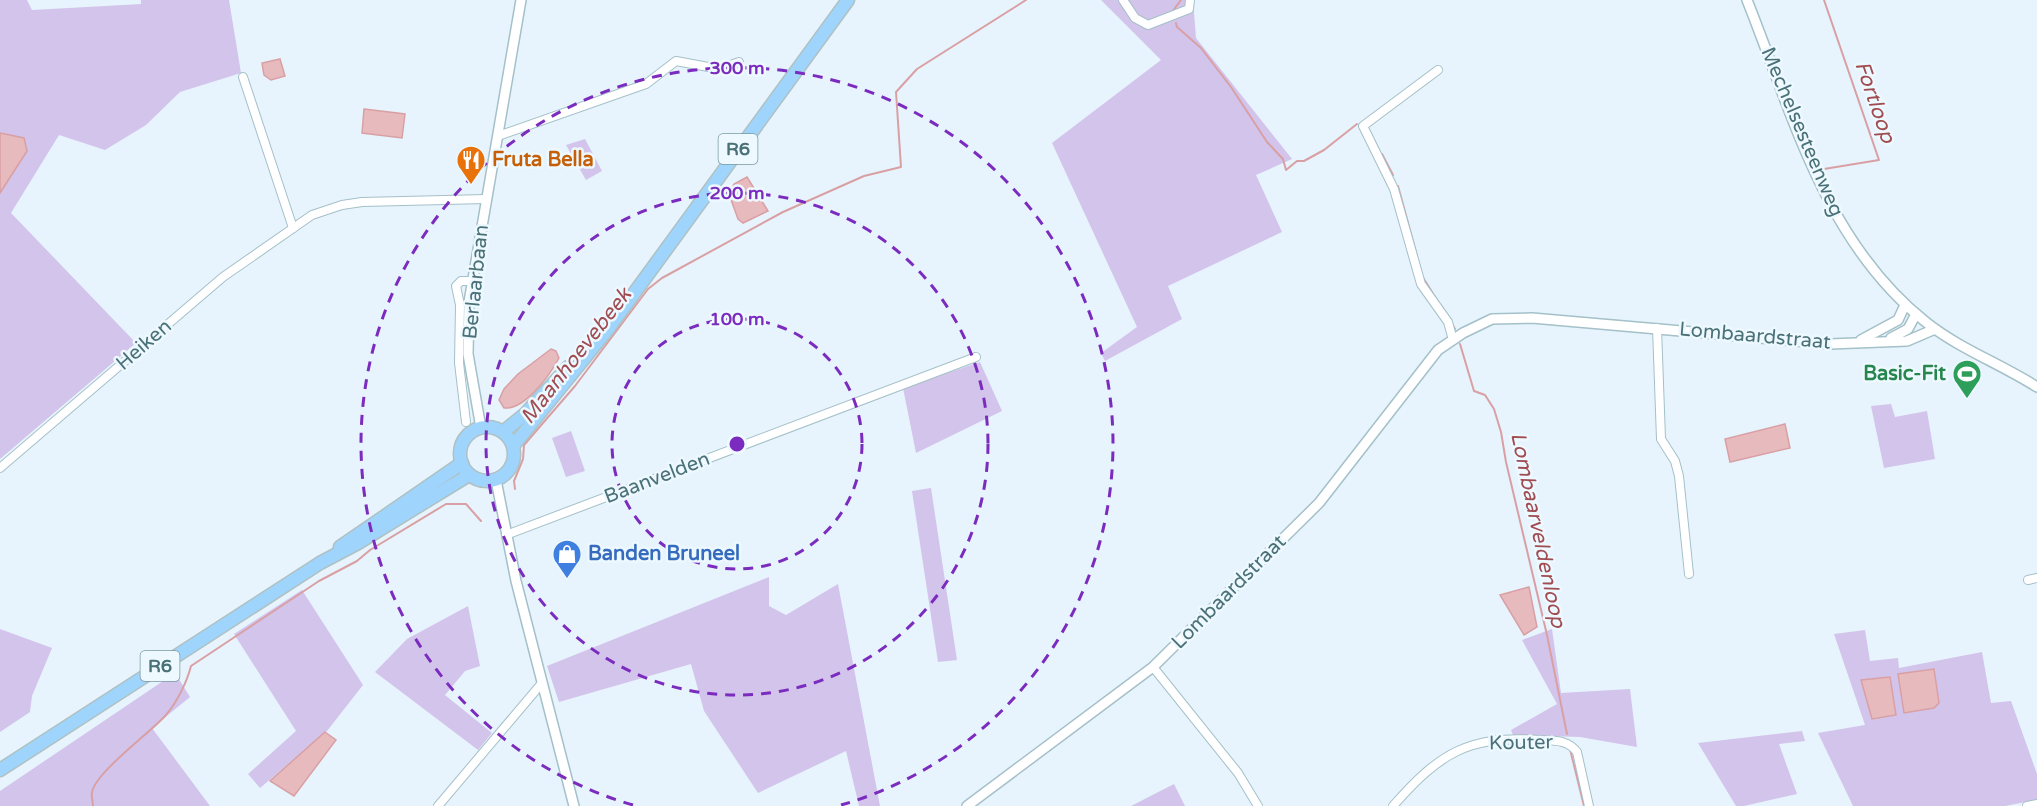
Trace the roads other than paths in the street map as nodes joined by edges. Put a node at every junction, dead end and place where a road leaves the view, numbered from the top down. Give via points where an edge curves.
1 (521, 0) edge
2 (848, 0) edge
3 (1123, 0) edge
4 (1190, 0) edge
5 (1748, 0) edge
6 (739, 62) dead end
7 (1438, 70) dead end
8 (243, 77) dead end
9 (498, 136) junction
10 (486, 199) junction
11 (293, 228) junction
12 (472, 280) junction
13 (628, 298) junction
14 (1905, 305) junction
15 (1916, 314) junction
16 (1657, 328) junction
17 (1935, 329) junction
18 (1453, 340) junction
19 (1882, 341) junction
20 (1854, 344) junction
21 (976, 357) dead end
22 (2037, 387) edge
23 (466, 422) dead end
24 (481, 428) junction
25 (503, 432) junction
26 (513, 446) junction
27 (462, 463) junction
28 (0, 468) edge
29 (469, 475) junction
30 (496, 480) junction
31 (506, 535) junction
32 (320, 562) junction
33 (1689, 574) dead end
34 (2037, 578) edge
35 (2028, 580) dead end
36 (1153, 667) junction
37 (542, 682) junction
38 (0, 770) edge
39 (2037, 804) edge
40 (438, 806) edge
41 (574, 806) edge
42 (967, 806) edge
43 (1258, 806) edge
44 (1393, 806) edge
45 (1588, 806) edge
46 (2027, 806) edge

1 - 9 street, Berlaarbaan
2 - 13 main road, R6
3 - 4 street via 1135,18 1148,25 1189,9
5 - 14 street, Mechelsesteenweg via 1834,214 1870,267
6 - 9 street via 719,69 676,61 646,84
7 - 18 street via 1363,126 1394,189 1421,284 1448,322
8 - 11 street
9 - 10 street, Berlaarbaan
10 - 11 street, Heiken via 342,205 312,215
10 - 12 street, Berlaarbaan
11 - 28 street, Heiken via 223,277
12 - 23 street via 456,286
12 - 24 street, Berlaarbaan via 468,354
13 - 25 main road, R6 via 556,381
13 - 26 main road, R6 via 608,329
14 - 15 street, Mechelsesteenweg
14 - 20 street, Lombaardstraat via 1898,320
15 - 17 street, Mechelsesteenweg
15 - 19 street, Lombaardstraat via 1908,329
16 - 18 street, Lombaardstraat via 1532,318 1492,319
16 - 20 street, Lombaardstraat
16 - 33 street, Lombaardstraat via 1661,439 1679,476
17 - 19 street, Lombaardstraat via 1907,341
17 - 22 street, Mechelsesteenweg
18 - 36 street, Lombaardstraat via 1438,350 1319,503
19 - 20 street, Lombaardstraat
21 - 31 street, Baanvelden
24 - 25 main road
24 - 27 main road via 465,440 460,453
25 - 26 main road
26 - 30 main road, R6 via 512,466
27 - 29 main road
27 - 32 main road, R6
29 - 30 main road via 482,481
29 - 32 main road, R6
30 - 31 street
31 - 37 street
32 - 38 main road, R6
34 - 35 street
36 - 42 street, Lombaardstraat
36 - 43 street via 1238,772
37 - 40 street
37 - 41 street
39 - 46 street
44 - 45 street, Kouter via 1443,757 1473,745 1508,739 1571,745 1577,752

